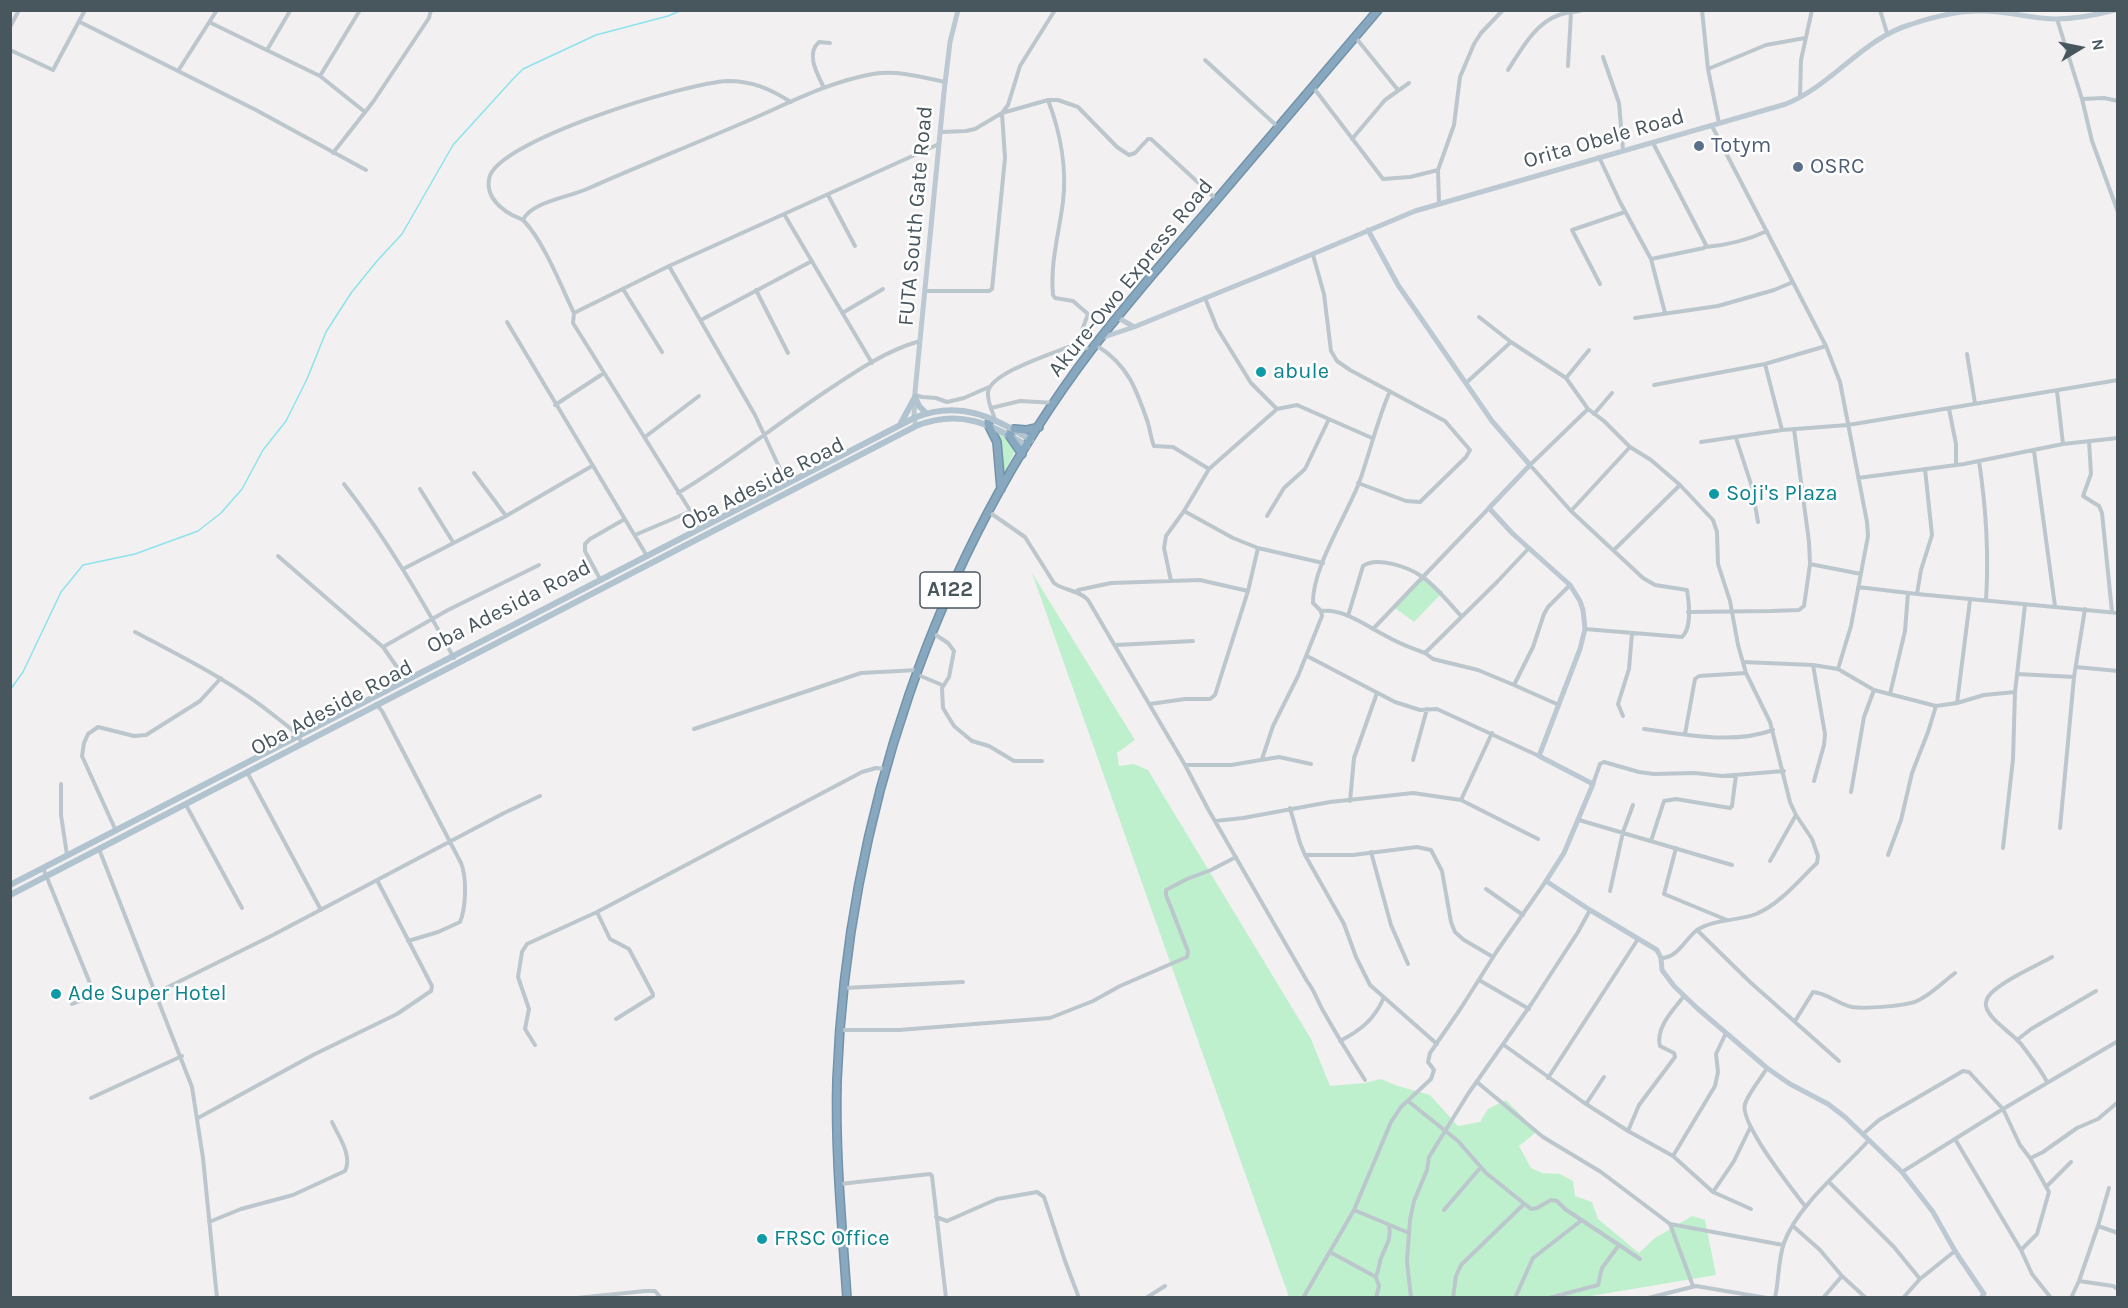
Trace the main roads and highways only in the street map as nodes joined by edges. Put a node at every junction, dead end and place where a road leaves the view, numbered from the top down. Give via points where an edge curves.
1 (958, 10) edge
2 (1378, 10) edge
3 (2115, 10) edge
4 (1954, 12) edge
5 (2013, 12) edge
6 (1368, 230) junction
7 (1117, 317) junction
8 (1134, 327) junction
9 (1096, 344) junction
10 (915, 396) junction
11 (926, 413) junction
12 (914, 418) junction
13 (900, 424) junction
14 (988, 424) junction
15 (916, 426) junction
16 (1039, 427) junction
17 (1012, 432) junction
18 (1029, 443) junction
19 (1022, 454) junction
20 (1002, 490) junction
21 (566, 602) junction
22 (455, 659) junction
23 (10, 885) edge
24 (10, 895) edge
25 (1984, 1296) edge
26 (847, 1298) edge

1 - 10 main road, FUTA South Gate Road via 950,42
2 - 7 highway, Akure-Owo Express Road / A122
3 - 5 main road, Orita Obele Road via 2060,19
4 - 5 main road, Orita Obele Road
4 - 6 main road, Orita Obele Road via 1887,33 1830,78 1800,97 1772,108 1439,203
6 - 8 main road, Orita Obele Road
6 - 25 main road via 1398,285 1492,421 1530,465 1489,508 1570,585 1580,601 1585,629 1539,756 1593,784 1564,853 1546,881 1657,950 1662,970 1684,996 1767,1068 1828,1104 1863,1134 1902,1172 1933,1212
7 - 8 main road
7 - 9 highway, Akure-Owo Express Road / A122
8 - 9 main road, Orita Obele Road
9 - 16 highway, Akure-Owo Express Road / A122
10 - 11 main road
10 - 12 main road, FUTA South Gate Road
10 - 13 main road
11 - 12 main road, Oba Adesida Road
11 - 17 main road, Oba Adesida Road via 968,411 995,419
12 - 13 main road, Oba Adesida Road
12 - 15 main road, FUTA South Gate Road
13 - 21 main road, Oba Adesida Road
14 - 15 main road, Oba Adeside Road via 939,418
14 - 17 main road, Oba Adeside Road
14 - 20 highway via 997,442
15 - 21 main road, Oba Adeside Road
16 - 17 highway
16 - 18 highway, Akure-Owo Express Road / A122
17 - 18 main road, Oba Adesida Road
17 - 19 highway
18 - 19 highway, Akure-Owo Express Road / A122
19 - 20 highway, Akure-Owo Express Road / A122
20 - 26 highway, Akure-Owo Express Road / A122 via 951,589 916,672 885,769 857,891 844,988 837,1098
21 - 22 main road, Oba Adesida Road
22 - 23 main road, Oba Adesida Road via 406,680
22 - 24 main road, Oba Adeside Road via 379,703

